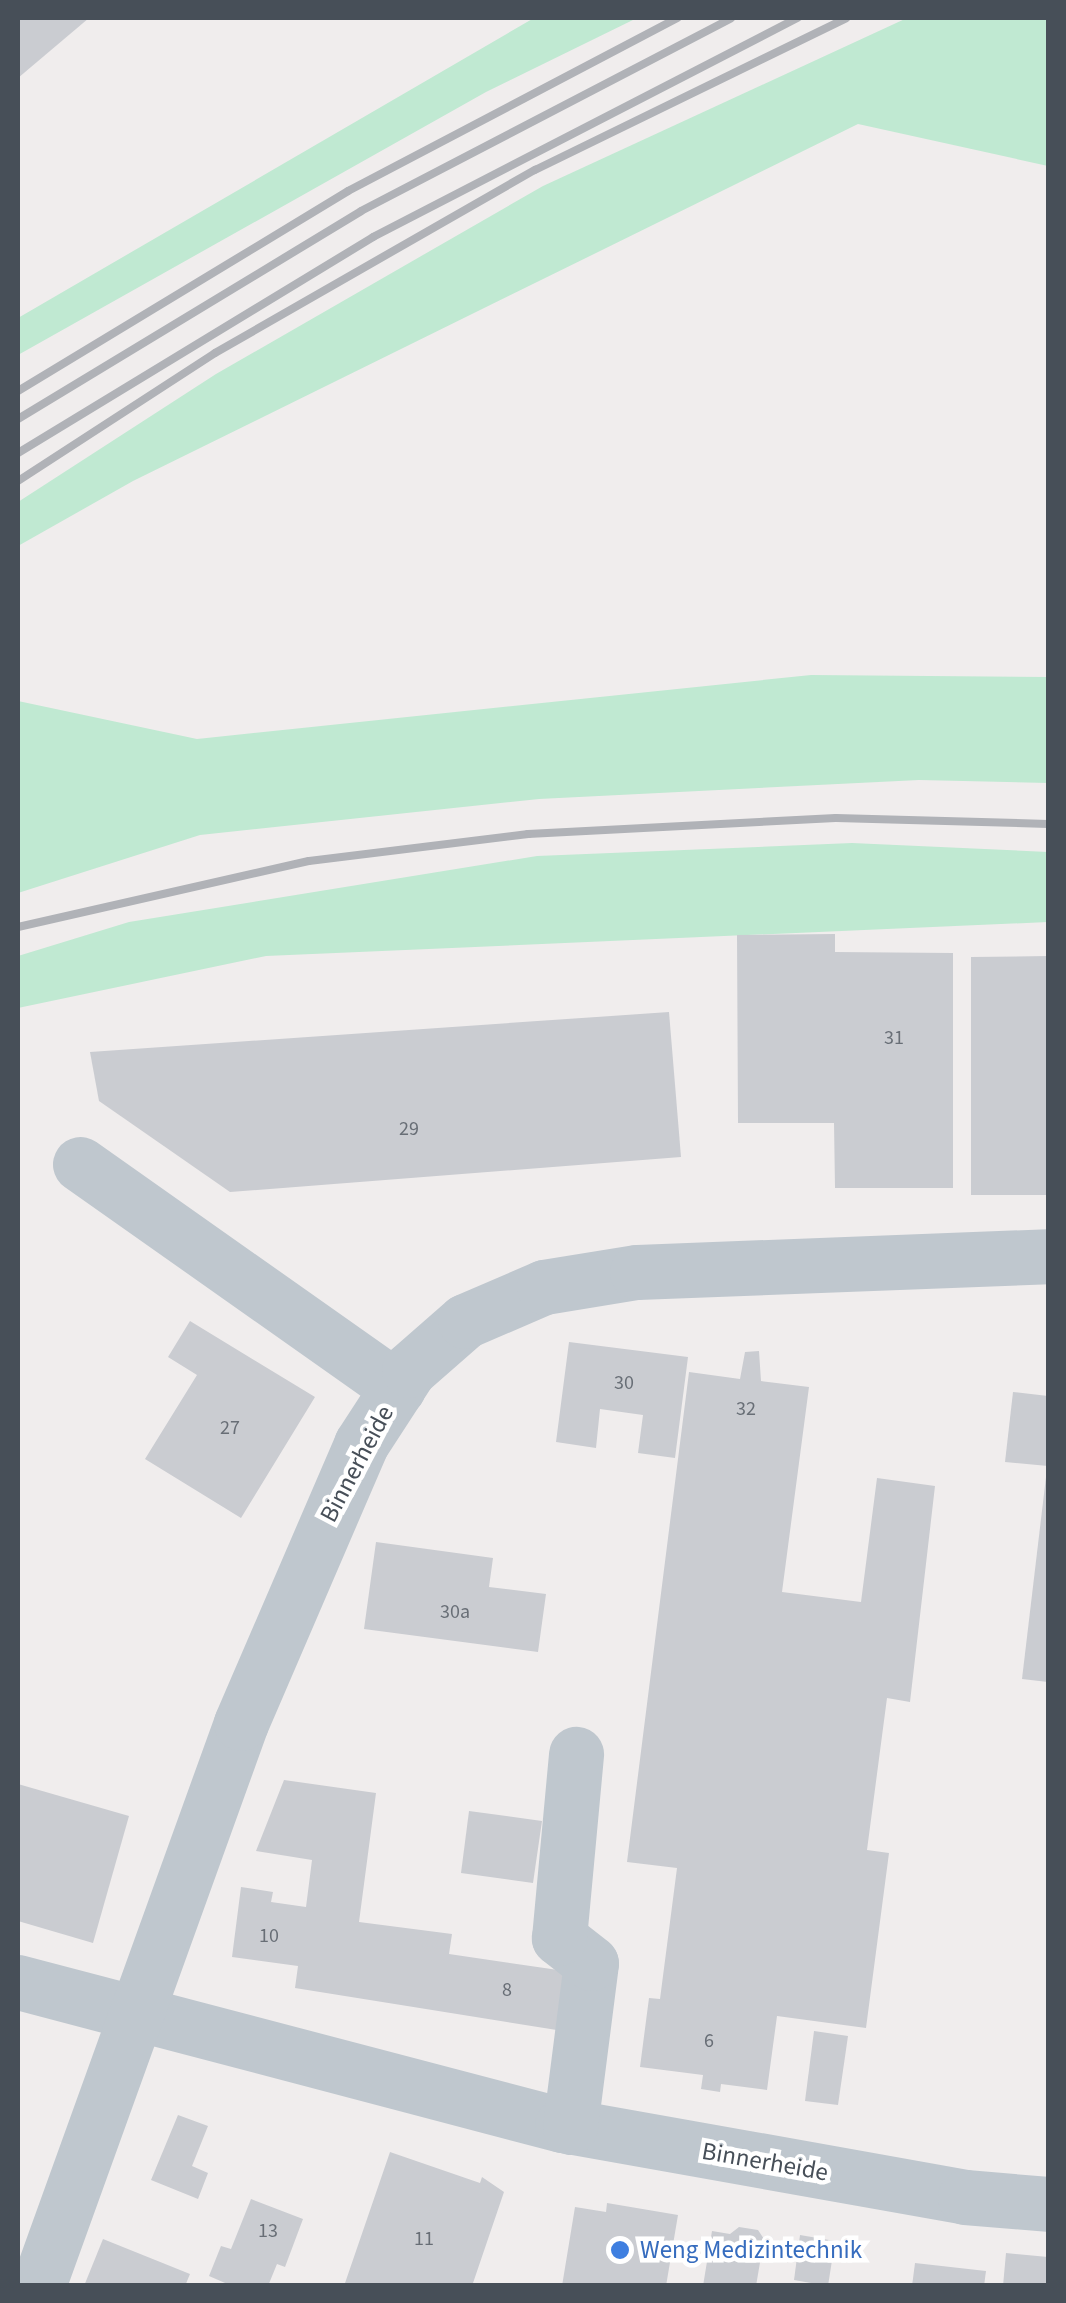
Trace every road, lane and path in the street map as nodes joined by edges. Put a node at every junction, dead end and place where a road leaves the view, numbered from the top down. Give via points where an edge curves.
1 (80, 1164) dead end
2 (1048, 1256) edge
3 (398, 1388) junction
4 (576, 1754) dead end
5 (18, 1982) edge
6 (158, 2022) junction
7 (570, 2127) junction
8 (1048, 2204) edge
9 (38, 2286) edge

1 - 3 street
2 - 3 street, Binnerheide via 637,1272 544,1288 465,1322
3 - 6 street, Binnerheide via 361,1444 254,1693
4 - 7 street via 559,1938 591,1963
5 - 6 street, Binnerheide
6 - 7 street, Binnerheide
6 - 9 street, Binnerheide
7 - 8 street, Binnerheide via 964,2197

